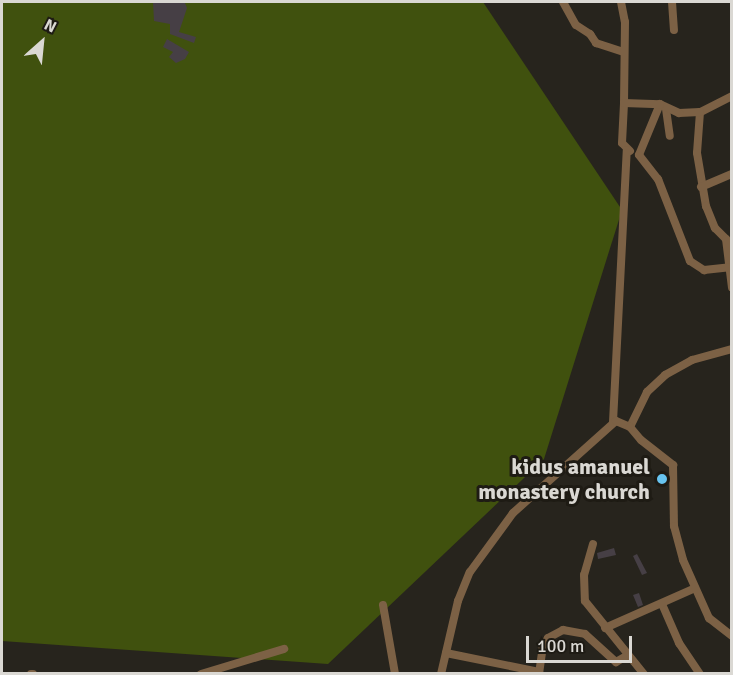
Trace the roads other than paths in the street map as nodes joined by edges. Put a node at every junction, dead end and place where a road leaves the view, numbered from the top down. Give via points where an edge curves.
1 (563, 2) edge
2 (621, 2) edge
3 (672, 2) edge
4 (674, 30) dead end
5 (624, 52) junction
6 (732, 96) edge
7 (624, 103) junction
8 (663, 106) junction
9 (700, 112) junction
10 (670, 136) dead end
11 (627, 150) junction
12 (639, 155) junction
13 (732, 174) edge
14 (701, 187) junction
15 (729, 238) edge
16 (731, 267) edge
17 (732, 288) edge
18 (732, 350) edge
19 (622, 424) junction
20 (593, 544) dead end
21 (693, 589) junction
22 (383, 604) dead end
23 (662, 604) junction
24 (605, 628) junction
25 (732, 636) edge
26 (284, 649) dead end
27 (446, 653) junction
28 (628, 655) junction
29 (539, 673) edge
30 (201, 674) edge
31 (395, 674) edge
32 (441, 674) edge
33 (644, 674) edge
34 (700, 674) edge

1 - 5 street via 576,25 596,43
2 - 5 street
3 - 4 street
5 - 7 street
6 - 9 street
7 - 8 street
7 - 11 street via 622,143
8 - 9 street via 679,113
8 - 10 street
8 - 12 street
9 - 14 street
11 - 12 street
11 - 19 street
12 - 16 street via 658,178 690,261 704,270
13 - 14 street
14 - 15 street via 710,221
15 - 16 street
16 - 17 street
18 - 19 street via 692,360 665,375
19 - 21 street via 673,465 674,526
19 - 27 street via 513,513 470,572
20 - 24 street via 582,591
21 - 23 street
21 - 25 street via 709,618
22 - 31 street
23 - 24 street
23 - 34 street via 679,643
24 - 28 street
26 - 30 street
27 - 29 street
27 - 32 street
28 - 29 street via 616,662 585,634 563,630 548,638
28 - 33 street

